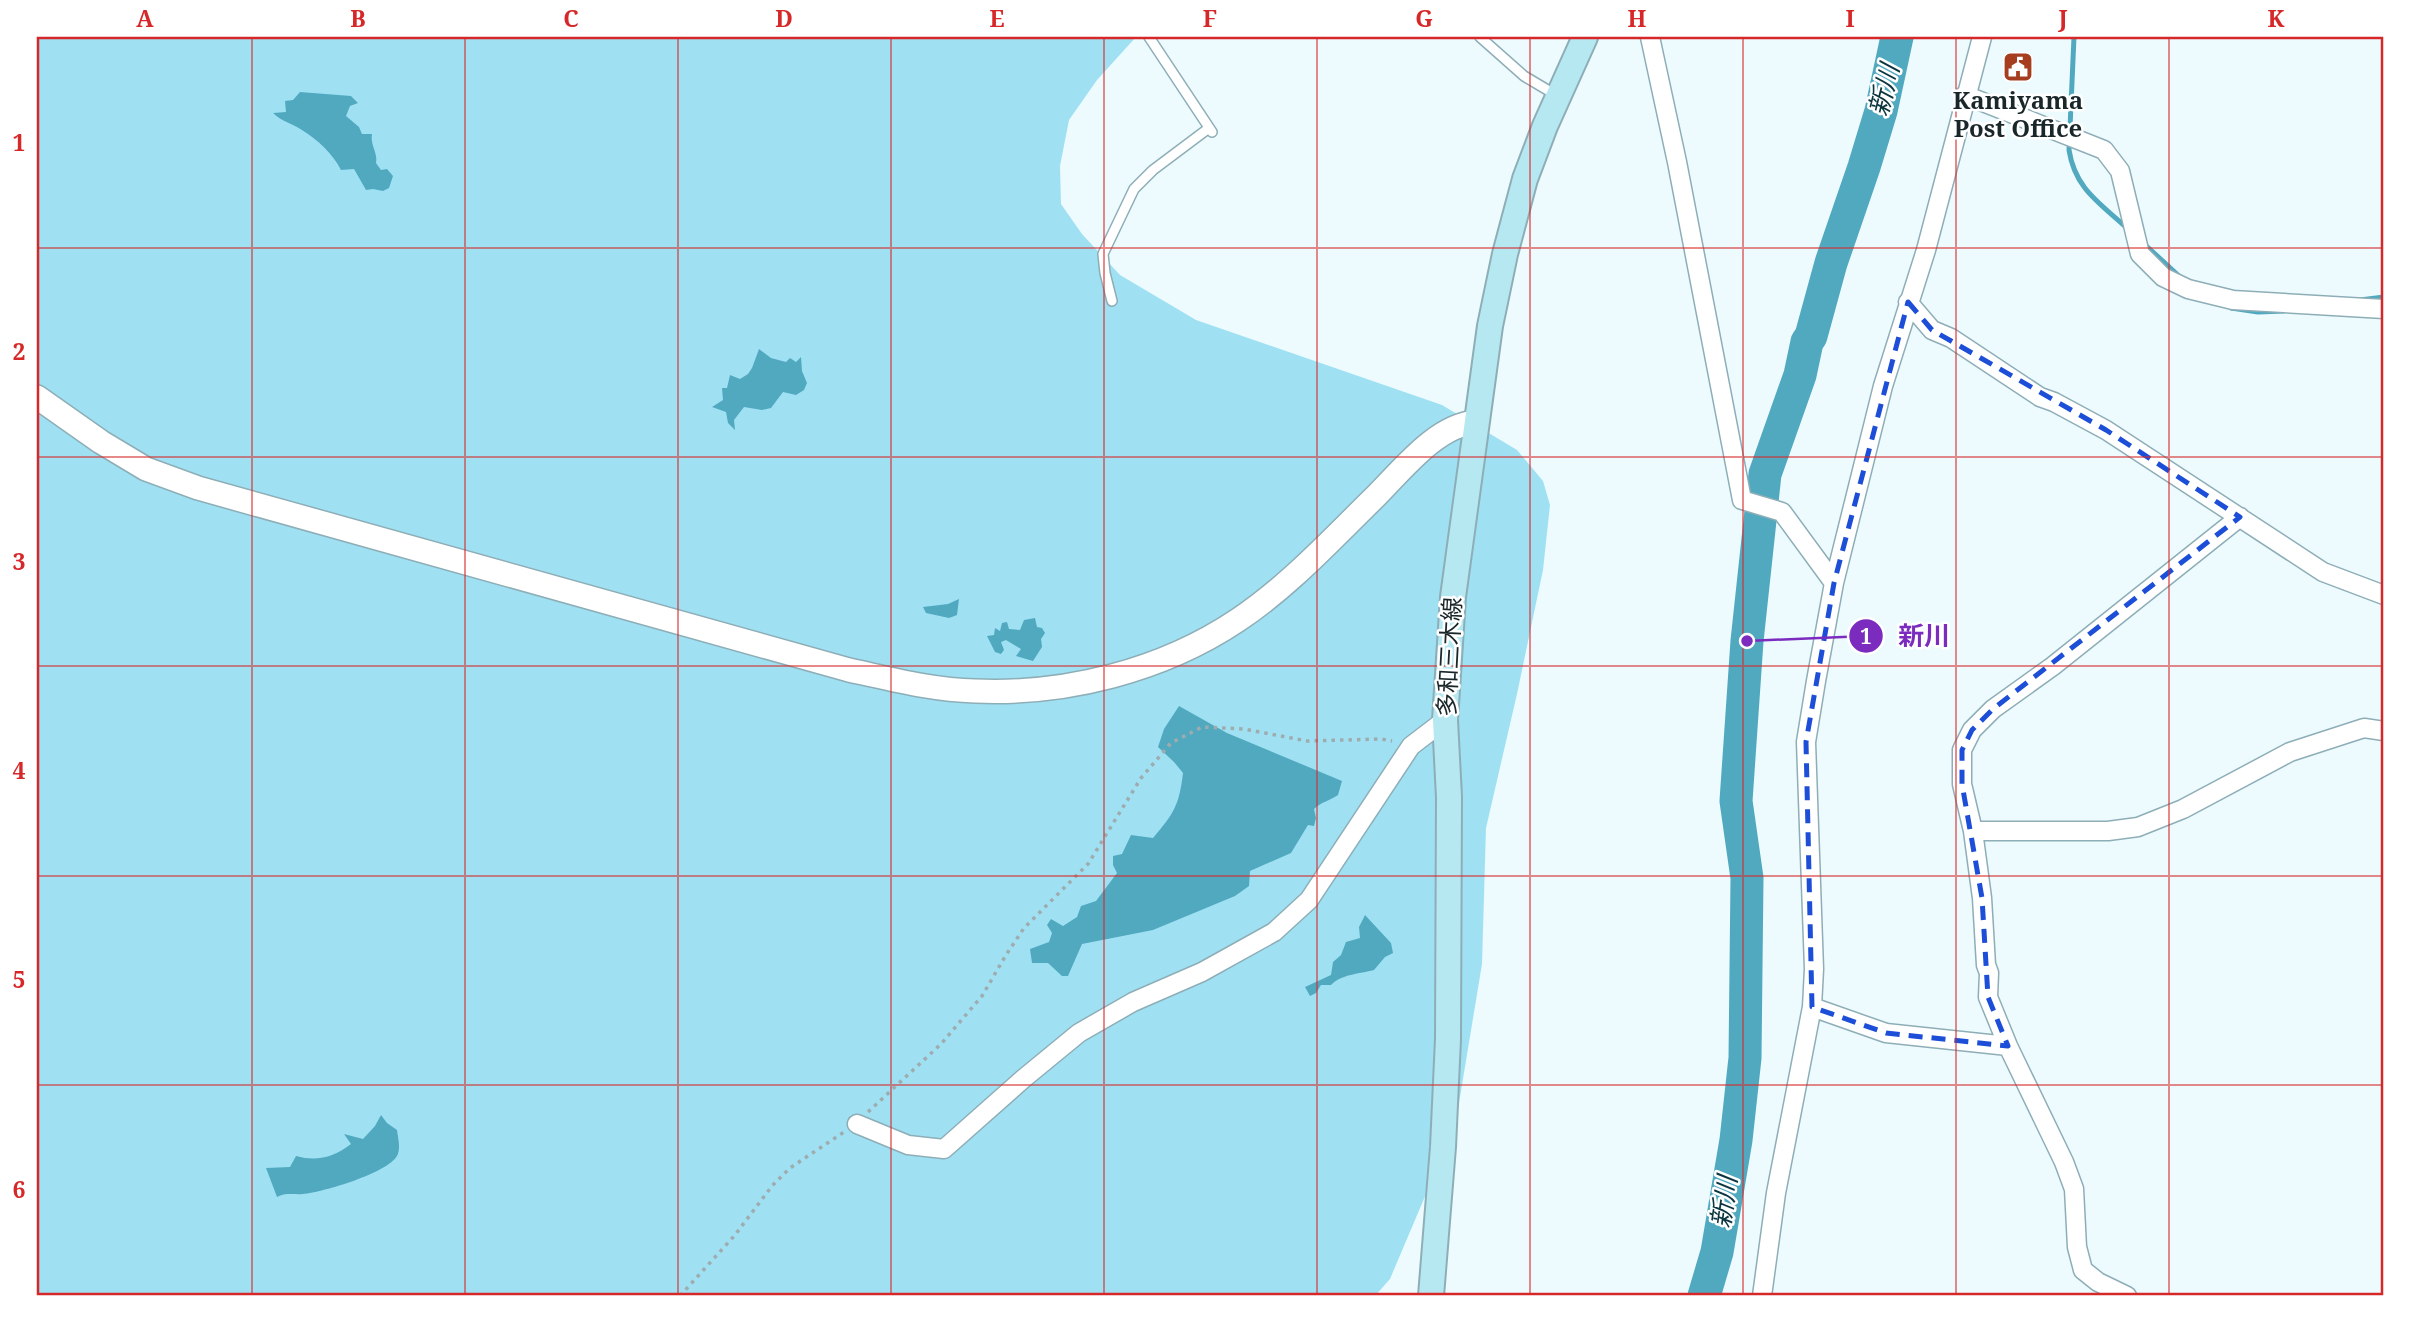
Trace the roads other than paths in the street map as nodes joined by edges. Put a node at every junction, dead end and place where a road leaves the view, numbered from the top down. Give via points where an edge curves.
1 (1149, 37) edge
2 (1480, 37) edge
3 (1585, 37) edge
4 (1650, 37) edge
5 (1982, 37) edge
6 (1965, 94) junction
7 (1558, 96) junction
8 (1112, 300) dead end
9 (1908, 302) junction
10 (2384, 309) edge
11 (37, 397) edge
12 (1476, 422) junction
13 (2240, 517) junction
14 (1834, 583) junction
15 (2384, 596) edge
16 (1446, 720) junction
17 (2384, 731) edge
18 (1973, 831) junction
19 (1812, 1007) junction
20 (2008, 1046) junction
21 (856, 1124) road end
22 (1431, 1296) edge
23 (1762, 1296) edge
24 (2127, 1296) edge

1 - 8 lane via 1211,130 1153,170 1134,189 1102,254
2 - 7 lane via 1524,76
3 - 7 main road, 多和三木線
4 - 14 street via 1742,500 1782,512
5 - 6 street
6 - 9 street via 1926,250
6 - 10 street via 2104,150 2120,171 2140,254 2163,277 2232,300
7 - 12 main road, 多和三木線 via 1525,179 1505,254
9 - 13 street via 1932,330 2040,397 2106,430
9 - 14 street
11 - 12 street via 146,469 198,488 849,670 922,686 974,691 1079,683 1136,670 1194,645 1238,620 1290,579 1446,430
12 - 16 main road, 多和三木線 via 1453,597
13 - 15 street via 2323,572
13 - 18 street via 1972,730 1962,750 1962,784
14 - 19 street via 1806,742
16 - 21 street via 1411,746 1309,900 1273,932 1079,1033 944,1149 908,1145
16 - 22 main road, 多和三木線 via 1448,1039
17 - 18 street via 2364,727 2290,752 2183,809 2138,827
18 - 20 street via 1988,998
19 - 20 street via 1886,1033
19 - 23 street via 1776,1193
20 - 24 street via 2074,1189 2083,1270

